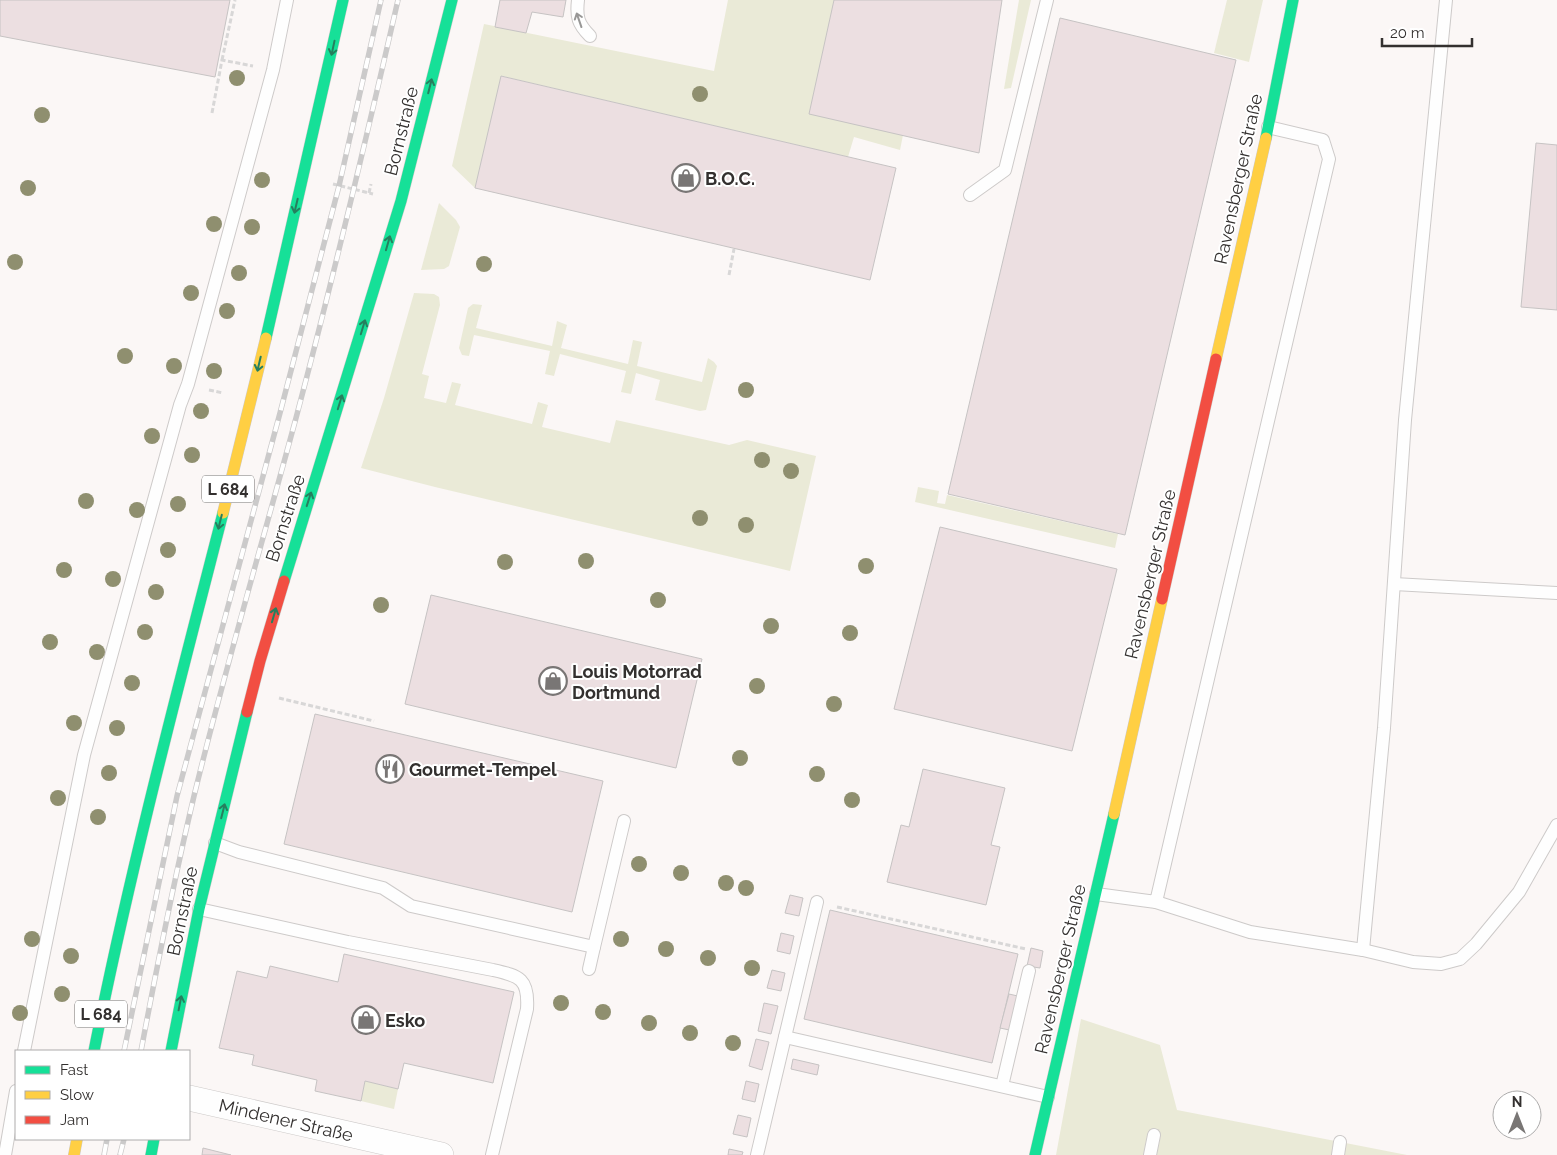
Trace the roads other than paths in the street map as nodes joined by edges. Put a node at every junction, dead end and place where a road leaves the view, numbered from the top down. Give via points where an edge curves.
1 (287, 0) edge
2 (343, 0) edge
3 (452, 0) edge
4 (578, 0) edge
5 (1047, 0) edge
6 (1293, 0) edge
7 (1446, 0) edge
8 (590, 36) dead end
9 (1268, 127) junction
10 (970, 195) dead end
11 (1394, 584) junction
12 (1557, 593) edge
13 (624, 821) dead end
14 (1557, 825) edge
15 (215, 844) junction
16 (1096, 894) junction
17 (817, 902) road end
18 (1156, 902) junction
19 (200, 909) junction
20 (594, 948) junction
21 (1363, 950) junction
22 (589, 969) dead end
23 (1029, 971) road end
24 (785, 1037) junction
25 (24, 1050) edge
26 (94, 1050) edge
27 (170, 1050) edge
28 (1002, 1086) junction
29 (15, 1097) edge
30 (1048, 1097) junction
31 (190, 1098) edge
32 (1154, 1135) dead end
33 (77, 1140) edge
34 (154, 1140) edge
35 (1340, 1142) dead end
36 (5, 1155) edge
37 (74, 1155) edge
38 (152, 1155) edge
39 (441, 1155) edge
40 (492, 1155) edge
41 (757, 1155) edge
42 (1035, 1155) edge
43 (1150, 1155) edge
44 (1338, 1155) edge

1 - 25 lane via 273,70 84,755
2 -> 26 main road, L 684 via 248,411 108,977
15 -> 3 main road, Bornstraße via 260,661 400,201
8 -> 4 lane via 576,14
5 - 10 lane via 1005,170
6 - 9 main road, Ravensberger Straße
7 - 11 lane via 1406,410
9 - 16 main road, Ravensberger Straße
9 - 18 lane via 1323,140 1328,159
11 - 12 lane
11 - 21 lane
13 - 20 lane
14 - 21 lane via 1519,892 1460,959 1441,964 1413,962
15 - 19 main road, Bornstraße
15 - 20 lane via 382,888 411,906
16 - 18 lane
16 - 30 main road, Ravensberger Straße
17 - 24 lane
18 - 21 lane via 1250,932
27 -> 19 main road, Bornstraße
19 - 40 lane via 493,970 514,975 525,984 528,1009
20 - 22 lane
23 - 28 lane
24 - 28 lane
24 - 41 lane
28 - 30 lane
29 - 36 lane
30 - 42 main road, Ravensberger Straße
31 - 39 street, Mindener Straße
32 - 43 lane
33 - 37 main road
34 - 38 main road
35 - 44 lane

